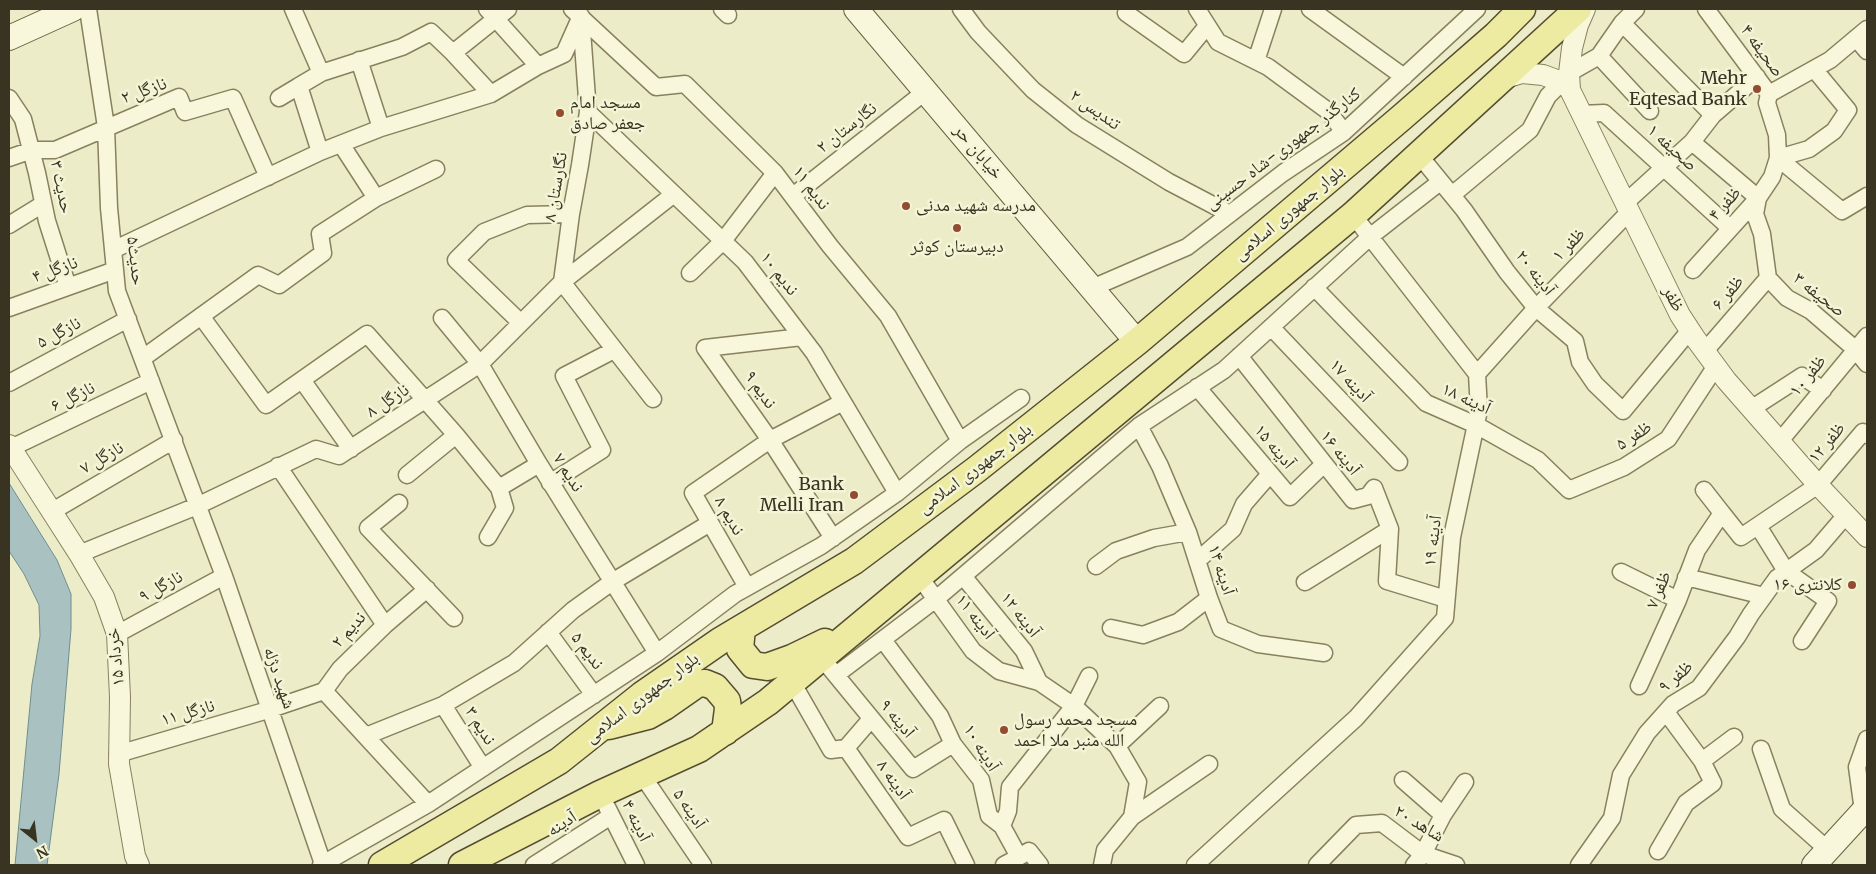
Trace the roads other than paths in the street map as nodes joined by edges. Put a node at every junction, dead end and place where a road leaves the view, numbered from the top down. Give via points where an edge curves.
1 (73, 9) edge
2 (88, 9) edge
3 (293, 9) edge
4 (857, 9) edge
5 (961, 9) edge
6 (1197, 9) edge
7 (1273, 9) edge
8 (1310, 9) edge
9 (1477, 9) edge
10 (1522, 9) edge
11 (1578, 9) edge
12 (1585, 9) edge
13 (1636, 9) edge
14 (1706, 9) edge
15 (579, 11) edge
16 (497, 12) edge
17 (1126, 13) dead end
18 (1622, 23) junction
19 (1208, 26) junction
20 (1861, 34) edge
21 (9, 38) edge
22 (1867, 51) edge
23 (453, 53) junction
24 (1599, 56) junction
25 (359, 60) junction
26 (1256, 61) junction
27 (538, 66) junction
28 (1814, 69) junction
29 (321, 73) junction
30 (1404, 77) junction
31 (1757, 77) junction
32 (1500, 80) junction
33 (1567, 82) junction
34 (299, 86) junction
35 (926, 91) junction
36 (491, 94) junction
37 (1769, 94) junction
38 (9, 98) edge
39 (279, 98) dead end
40 (1382, 98) junction
41 (1650, 111) dead end
42 (588, 112) junction
43 (1581, 114) junction
44 (1713, 115) junction
45 (1401, 118) junction
46 (106, 127) junction
47 (381, 128) junction
48 (1344, 132) junction
49 (1692, 142) junction
50 (341, 144) junction
51 (32, 150) junction
52 (320, 152) junction
53 (1419, 155) junction
54 (9, 158) edge
55 (1778, 158) junction
56 (1664, 168) junction
57 (436, 169) dead end
58 (775, 173) junction
59 (268, 177) junction
60 (1440, 182) junction
61 (674, 194) junction
62 (1452, 195) junction
63 (793, 196) junction
64 (1867, 196) edge
65 (376, 198) junction
66 (1758, 198) junction
67 (43, 204) junction
68 (1627, 207) junction
69 (570, 214) junction
70 (1230, 214) junction
71 (1354, 214) junction
72 (9, 225) edge
73 (1730, 228) junction
74 (1371, 236) junction
75 (723, 241) junction
76 (113, 250) junction
77 (115, 270) junction
78 (1693, 270) dead end
79 (690, 272) dead end
80 (1768, 278) junction
81 (562, 282) junction
82 (68, 287) junction
83 (1314, 287) junction
84 (1092, 288) junction
85 (9, 308) edge
86 (1536, 308) junction
87 (201, 316) junction
88 (442, 318) dead end
89 (128, 319) junction
90 (521, 323) junction
91 (1271, 327) junction
92 (1690, 330) junction
93 (1867, 336) edge
94 (802, 337) junction
95 (1137, 342) junction
96 (1855, 349) junction
97 (614, 350) junction
98 (1239, 356) junction
99 (143, 358) junction
100 (1711, 359) junction
101 (480, 364) junction
102 (1867, 364) edge
103 (1477, 374) junction
104 (302, 380) junction
105 (151, 381) junction
106 (9, 383) edge
107 (1197, 388) junction
108 (1823, 390) junction
109 (1021, 398) dead end
110 (653, 400) dead end
111 (426, 401) junction
112 (843, 402) junction
113 (1751, 409) junction
114 (1476, 425) junction
115 (1139, 426) junction
116 (456, 435) junction
117 (1867, 435) edge
118 (174, 440) junction
119 (770, 440) junction
120 (960, 441) junction
121 (1780, 441) junction
122 (10, 447) edge
123 (352, 449) junction
124 (1399, 462) dead end
125 (539, 464) junction
126 (1324, 464) junction
127 (278, 466) junction
128 (1270, 474) junction
129 (407, 475) dead end
130 (550, 483) junction
131 (1818, 485) junction
132 (499, 488) junction
133 (1569, 490) joint
134 (1704, 490) dead end
135 (897, 493) junction
136 (399, 503) dead end
137 (197, 506) junction
138 (51, 512) junction
139 (1722, 513) junction
140 (710, 523) junction
141 (853, 524) junction
142 (1860, 525) edge
143 (1758, 526) junction
144 (1390, 529) junction
145 (1188, 532) junction
146 (488, 537) dead end
147 (833, 538) junction
148 (868, 550) junction
149 (79, 554) junction
150 (1197, 561) junction
151 (1096, 566) dead end
152 (1786, 571) junction
153 (1621, 572) dead end
154 (224, 576) junction
155 (919, 576) junction
156 (963, 576) junction
157 (1686, 577) junction
158 (612, 582) junction
159 (1305, 582) dead end
160 (747, 587) junction
161 (427, 589) junction
162 (1764, 596) junction
163 (1209, 598) junction
164 (1446, 599) junction
165 (936, 600) junction
166 (1678, 600) junction
167 (454, 618) dead end
168 (385, 626) junction
169 (859, 626) junction
170 (742, 628) junction
171 (1111, 628) dead end
172 (548, 632) junction
173 (117, 634) junction
174 (883, 640) junction
175 (1802, 642) dead end
176 (657, 653) junction
177 (1324, 653) dead end
178 (829, 666) junction
179 (1089, 676) dead end
180 (792, 682) junction
181 (1039, 682) junction
182 (1639, 686) dead end
183 (324, 691) junction
184 (594, 694) junction
185 (443, 705) junction
186 (1074, 706) junction
187 (1160, 706) dead end
188 (268, 710) junction
189 (1666, 712) junction
190 (871, 720) junction
191 (602, 727) junction
192 (724, 732) junction
193 (366, 736) junction
194 (1734, 737) dead end
195 (1867, 739) edge
196 (952, 744) junction
197 (1117, 746) junction
198 (846, 748) junction
199 (1761, 749) dead end
200 (118, 754) junction
201 (1702, 761) junction
202 (1209, 764) dead end
203 (482, 768) junction
204 (642, 775) junction
205 (1402, 780) dead end
206 (1466, 782) dead end
207 (428, 804) junction
208 (606, 805) junction
209 (1866, 811) edge
210 (1443, 815) junction
211 (1132, 817) junction
212 (1002, 826) junction
213 (1658, 851) dead end
214 (1019, 857) junction
215 (1821, 858) edge
216 (1418, 860) edge
217 (140, 865) edge
218 (322, 865) edge
219 (382, 865) edge
220 (462, 865) edge
221 (534, 865) edge
222 (636, 865) edge
223 (703, 865) edge
224 (966, 865) edge
225 (1004, 865) edge
226 (1040, 865) edge
227 (1102, 865) edge
228 (1195, 865) edge
229 (1318, 865) edge
230 (1456, 865) edge
231 (1579, 865) edge

1 - 21 main road
2 - 46 street, حدیث۵
3 - 29 street
4 - 35 main road, خیابان حر
5 - 70 street, تندیس ۲ via 978,32 1033,90 1077,125 1168,182
6 - 19 street
7 - 26 street
8 - 30 street
9 - 30 street, کنارگذر جمهوری-شاه حسینی
10 - 45 main road, بلوار جمهوری اسلامی
11 - 32 main road
12 - 33 street via 1572,48
13 - 18 street
14 - 31 street, صحیفه ۴
15 - 27 street via 564,54
15 - 42 street, نگارستان ۸
15 - 58 street, ندیم ۱۱ via 656,87 685,84
16 - 23 street
16 - 27 street
17 - 19 street via 1184,54
18 - 24 street
18 - 44 street
19 - 26 street via 1218,42
20 - 22 street
20 - 28 street
23 - 25 street via 431,32 402,47
23 - 36 street
24 - 33 street
24 - 41 street
25 - 29 street
25 - 47 street
26 - 48 street via 1328,110
27 - 36 street
28 - 37 street
28 - 55 street via 1848,110 1834,131 1809,149
29 - 34 street
30 - 40 street, کنارگذر جمهوری-شاه حسینی
31 - 37 street, صحیفه ۴
31 - 44 street, ظفر ۱
32 - 33 street via 1522,73
32 - 53 main road
33 - 43 street, ظفر
33 - 62 street via 1548,96 1530,130
34 - 39 street
34 - 52 street
35 - 63 street, نگارستان ۲
35 - 84 main road, خیابان حر
36 - 47 street
37 - 55 street, صحیفه ۴ via 1767,103 1777,135
38 - 51 street, حدیث ۳ via 24,119
40 - 45 street
40 - 48 street, کنارگذر جمهوری-شاه حسینی
42 - 61 street, ندیم ۱۰
42 - 69 street, نگارستان ۸
43 - 56 street, صحیفه ۱ via 1604,113
43 - 68 street, ظفر
44 - 49 street, ظفر ۱
45 - 95 main road, بلوار جمهوری اسلامی
46 - 51 street, نازگل ۲ via 55,150
46 - 59 street, نازگل ۲ via 179,96 185,112 234,98
46 - 76 street, حدیث۵
47 - 50 street
48 - 70 street, کنارگذر جمهوری-شاه حسینی
49 - 56 street, ظفر ۱
49 - 66 street
50 - 52 street
50 - 65 street
51 - 54 street, نازگل ۲
51 - 67 street, حدیث ۳
52 - 59 street
53 - 60 street, آدینه ۲۰
53 - 71 main road
55 - 64 street via 1842,211
55 - 66 street, ظفر ۴ via 1772,177
56 - 68 street, ظفر ۱
56 - 73 street, صحیفه ۱
57 - 65 street
58 - 63 street, ندیم ۱۱
58 - 75 street
59 - 76 street
60 - 62 street, آدینه ۲۰
60 - 74 street
61 - 75 street, ندیم ۱۰
61 - 81 street, نازگل ۸
62 - 86 street, آدینه ۲۰
63 - 120 street, ندیم ۱۱ via 888,316
65 - 87 street via 320,234 323,253 279,285 258,275
66 - 73 street, ظفر ۴
66 - 80 street, ظفر ۶ via 1755,214 1762,234
67 - 72 street
67 - 82 street, حدیث ۳
68 - 86 street, ظفر ۱
68 - 92 street, ظفر
69 - 81 street, نگارستان ۸
69 - 90 street via 527,215 484,232 456,260
70 - 84 street, کنارگذر جمهوری-شاه حسینی via 1187,247
71 - 74 street
71 - 155 main road
73 - 78 street, ظفر ۴
74 - 83 street
74 - 103 street
75 - 79 street
75 - 94 street, ندیم ۱۰ via 745,262
76 - 77 street, حدیث۵
77 - 82 street, نازگل ۴
77 - 89 street, حدیث۵ via 117,291
80 - 96 street, صحیفه ۳ via 1787,298 1811,310
80 - 100 street, ظفر ۶
81 - 90 street, نازگل ۸
81 - 97 street
82 - 85 street, نازگل ۴
83 - 91 street
83 - 114 street, آدینه ۱۸ via 1426,403
84 - 95 main road, خیابان حر
86 - 92 street, آدینه ۲۰ via 1575,342 1580,362 1595,384 1623,411
86 - 103 street, ظفر ۱
87 - 99 street
87 - 104 street via 266,404
88 - 101 street, ندیم ۷
89 - 99 street, حدیث۵
89 - 106 street, نازگل ۵
90 - 101 street, نازگل ۸
91 - 98 street
91 - 124 street, آدینه ۱۷
92 - 100 street, ظفر
93 - 96 street, ظفر ۱۰
94 - 112 street, ندیم ۱۰
94 - 119 street, ندیم ۹ via 706,348
95 - 148 main road, بلوار جمهوری اسلامی via 977,470
96 - 102 street, صحیفه ۳
96 - 108 street, ظفر ۱۰
97 - 110 street
97 - 130 street via 564,376 602,450
98 - 107 street
98 - 126 street, آدینه ۱۶
99 - 105 street, حدیث۵
100 - 113 street, ظفر
100 - 133 street, ظفر ۵ via 1668,438 1624,467
101 - 111 street, نازگل ۸
101 - 125 street, ندیم ۷
103 - 114 street, آدینه ۱۹ via 1479,410
104 - 111 street via 367,334
104 - 123 street
105 - 118 street, حدیث۵
105 - 122 street, نازگل ۶
107 - 115 street
107 - 128 street, آدینه ۱۵
108 - 113 street via 1802,376
108 - 121 street, ظفر ۱۰
109 - 120 street
111 - 116 street
111 - 123 street, نازگل ۸
112 - 119 street
112 - 135 street, ندیم ۱۰
113 - 121 street, ظفر
114 - 133 street, آدینه ۱۸ via 1538,460
114 - 164 street, آدینه ۱۹ via 1452,537
115 - 145 street, آدینه ۱۴
115 - 156 street
116 - 129 street
116 - 132 street
117 - 131 street, ظفر ۱۲ via 1863,432
118 - 137 street, حدیث۵
118 - 138 street, نازگل ۷
119 - 140 street, ندیم ۸ via 693,493
119 - 147 street, ندیم ۹
120 - 135 street
121 - 131 street, ظفر
122 - 138 street, ۱۵ خرداد
123 - 127 street, نازگل ۸ via 339,456 316,449
125 - 130 street, ندیم ۷
125 - 132 street
126 - 128 street, آدینه ۱۵ via 1290,497
126 - 144 street, آدینه ۱۶ via 1353,500 1368,496 1374,488
127 - 137 street, نازگل ۸
127 - 168 street, ندیم ۲
128 - 150 street via 1244,504 1233,529
130 - 158 street, ندیم ۷
131 - 142 street, ظفر
131 - 143 street
132 - 146 street via 505,508
134 - 139 street
135 - 141 street
136 - 161 street via 368,528
137 - 149 street, نازگل ۸
137 - 154 street, شهید دژله
138 - 149 street, ۱۵ خرداد
139 - 143 street via 1741,537
139 - 157 street, ظفر ۷ via 1697,550
140 - 158 street
140 - 160 street, ندیم ۸
141 - 147 street
141 - 148 street
142 - 152 street, ظفر ۹
143 - 152 street
144 - 159 street
144 - 164 street, آدینه ۱۶ via 1387,581
145 - 150 street, آدینه ۱۴
145 - 151 street via 1154,538 1116,551
147 - 160 street
148 - 170 main road, بلوار جمهوری اسلامی
149 - 173 street, ۱۵ خرداد via 104,597
150 - 163 street, آدینه ۱۴
152 - 162 street, ظفر ۹ via 1776,578
152 - 175 street via 1828,601
153 - 166 street
154 - 173 street, نازگل ۹
154 - 188 street, شهید دژله
155 - 165 street, آدینه ۱۱
155 - 169 main road
156 - 165 street
156 - 181 street, آدینه ۱۲ via 1024,651
157 - 162 street
157 - 166 street, ظفر ۷
158 - 172 street via 572,610
158 - 176 street, ندیم ۷
160 - 176 street
161 - 167 street
161 - 168 street
162 - 189 street, ظفر ۹ via 1699,688
163 - 171 street via 1178,622 1143,635
163 - 177 street, آدینه ۱۴ via 1221,629 1258,644
164 - 228 street, آدینه ۱۹ via 1444,618 1356,718
165 - 174 street
165 - 181 street, آدینه ۱۱ via 973,651 999,672
166 - 182 street, ظفر ۷
168 - 183 street, ندیم ۲ via 340,669
169 - 170 main road via 767,667 753,665 740,649
169 - 178 main road
170 - 191 main road, بلوار جمهوری اسلامی via 642,695
172 - 184 street, ندیم ۵
172 - 185 street via 514,662
173 - 200 street, ۱۵ خرداد
174 - 178 street
174 - 196 street, آدینه ۱۰ via 940,716
176 - 184 street
178 - 180 main road
178 - 190 street, آدینه ۹
179 - 186 street
180 - 192 main road
180 - 198 street via 831,750
181 - 186 street, آدینه ۱۱
183 - 188 street, نازگل ۱۱
183 - 193 street
184 - 203 street
185 - 193 street
185 - 203 street, ندیم ۳
186 - 197 street, آدینه ۱۱
186 - 212 street via 1010,787 1008,811
187 - 197 street
188 - 200 street, نازگل ۱۱
188 - 218 street, شهید دژله
189 - 201 street
189 - 231 street, ظفر ۹ via 1647,733 1621,775 1612,818
190 - 196 street, آدینه ۹ via 913,769
190 - 198 street
191 - 192 main road via 648,716 697,684 705,683 715,687 726,700 728,709
191 - 219 main road, بلوار جمهوری اسلامی via 559,761
192 - 204 main road via 699,749
193 - 207 street
194 - 201 street
195 - 209 street via 1857,767
196 - 212 street, آدینه ۱۰ via 980,780 989,816
197 - 211 street, آدینه ۱۱ via 1138,782
198 - 224 street, آدینه ۸ via 908,837 944,820
199 - 215 street via 1782,809
200 - 217 street, ۱۵ خرداد via 135,856
201 - 213 street via 1713,783 1686,803
202 - 211 street
203 - 207 street
204 - 208 main road
204 - 223 street, آدینه ۵
205 - 210 street
206 - 210 street
207 - 218 street
208 - 220 main road
208 - 221 street, آدینه
208 - 222 street, آدینه ۴
209 - 215 main road
210 - 216 street
211 - 227 street, آدینه ۱۱ via 1105,850
212 - 214 street, آدینه ۱۰
214 - 225 street
214 - 226 street via 1029,852
216 - 229 street, شاهد ۲۰ via 1382,823 1356,825
216 - 230 street, شاهد ۲۰

